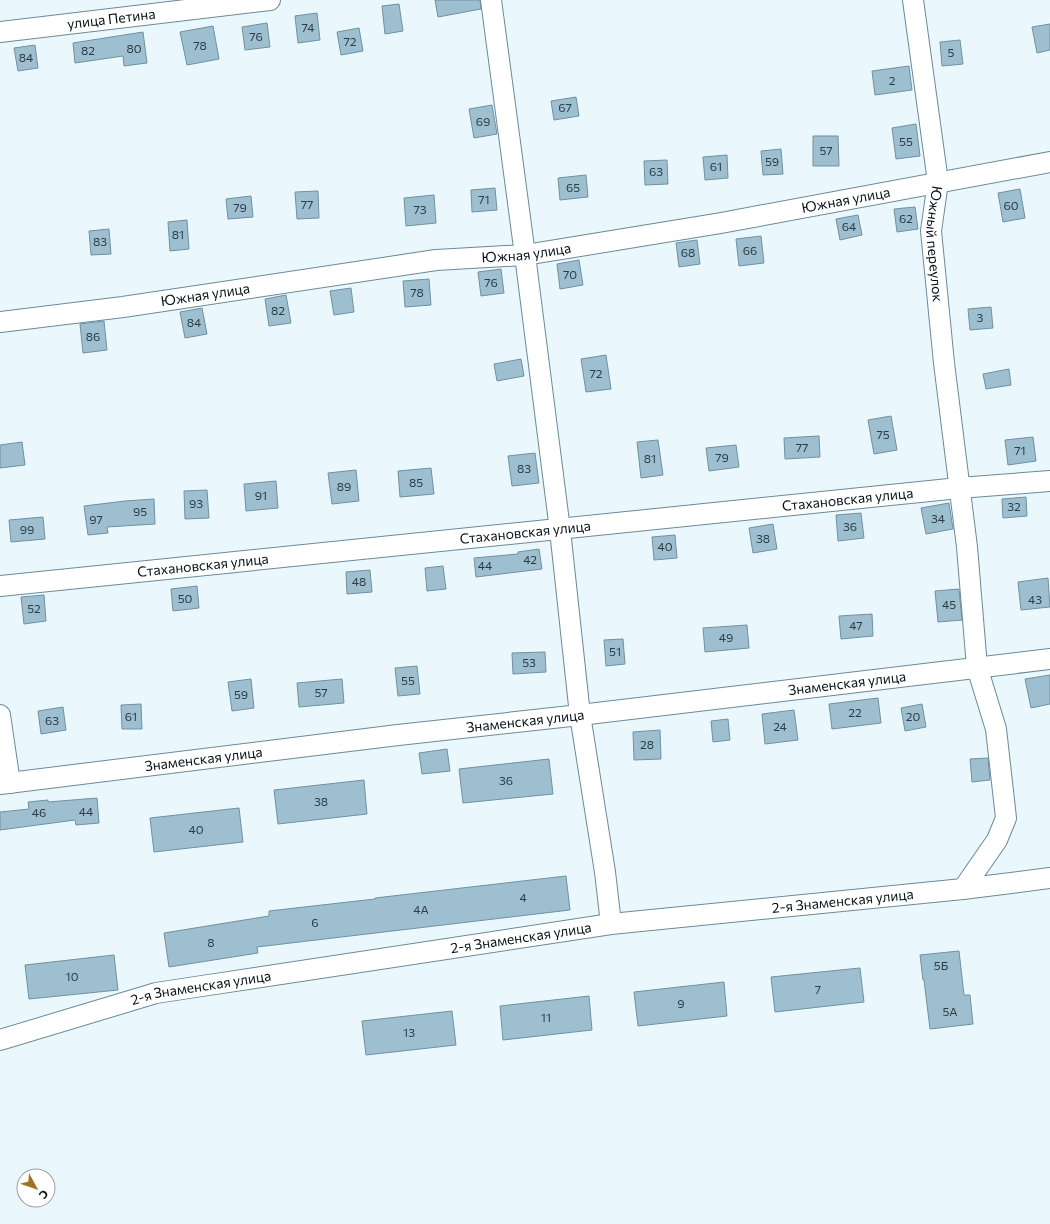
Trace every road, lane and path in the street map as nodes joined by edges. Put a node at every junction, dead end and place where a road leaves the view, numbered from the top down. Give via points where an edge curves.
1 (270, 0) edge
2 (491, 0) edge
3 (913, 0) edge
4 (0, 32) edge
5 (1050, 162) edge
6 (938, 182) junction
7 (526, 255) junction
8 (0, 322) edge
9 (1050, 481) edge
10 (959, 488) junction
11 (560, 530) junction
12 (0, 586) edge
13 (1050, 659) edge
14 (977, 668) junction
15 (0, 715) edge
16 (580, 715) junction
17 (5, 784) edge
18 (1050, 878) edge
19 (963, 889) junction
20 (611, 924) junction
21 (0, 1040) edge

1 - 4 street, улица Петина
2 - 7 street
3 - 6 street, Южный переулок
5 - 6 street, Южная улица
6 - 7 street, Южная улица via 721,223
6 - 10 street, Южный переулок via 931,231
7 - 8 street, Южная улица via 436,260 123,307
7 - 11 street
9 - 10 street, Стахановская улица
10 - 11 street, Стахановская улица
10 - 14 street, Южный переулок
11 - 12 street, Стахановская улица
11 - 16 street
13 - 14 street, Знаменская улица
14 - 16 street, Знаменская улица
14 - 19 street, Южный переулок via 996,729 1006,818 998,840
15 - 17 street
16 - 17 street, Знаменская улица via 398,734
16 - 20 street
18 - 19 street, 2-я Знаменская улица
19 - 20 street, 2-я Знаменская улица
20 - 21 street, 2-я Знаменская улица via 156,993

